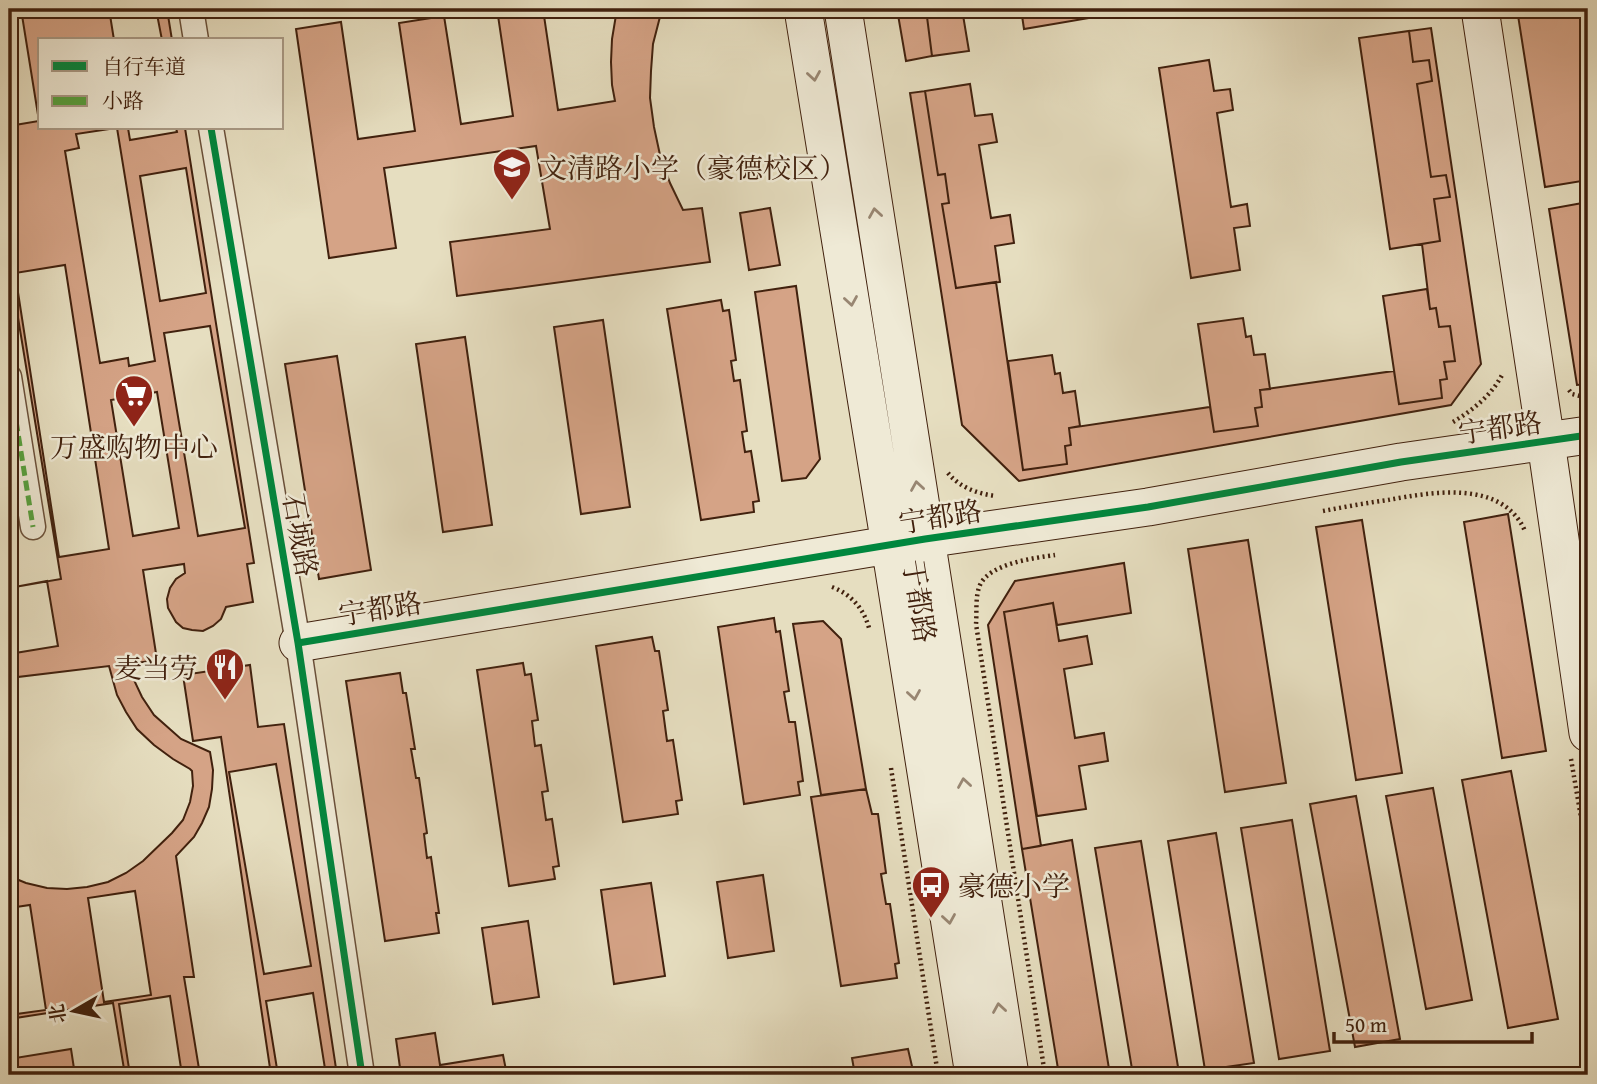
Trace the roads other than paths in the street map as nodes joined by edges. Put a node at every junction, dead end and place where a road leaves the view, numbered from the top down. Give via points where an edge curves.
1 (191, 9) edge
2 (803, 9) edge
3 (843, 9) edge
4 (1480, 9) edge
5 (196, 38) edge
6 (211, 130) edge
7 (9, 377) edge
8 (1588, 435) edge
9 (1546, 442) junction
10 (33, 527) dead end
11 (908, 542) junction
12 (298, 643) junction
13 (1578, 741) edge
14 (362, 1075) edge
15 (974, 1075) edge
16 (1010, 1075) edge

1 - 5 street
2 -> 11 main road, 于都路
11 -> 3 main road, 于都路
4 - 9 main road
6 - 12 street, 石城路
7 - 10 street
8 - 9 main road, 宁都路
9 - 11 main road, 宁都路
9 - 13 main road
11 - 12 main road, 宁都路
11 -> 15 main road, 于都路
16 -> 11 main road, 于都路
12 - 14 street, 石城路

